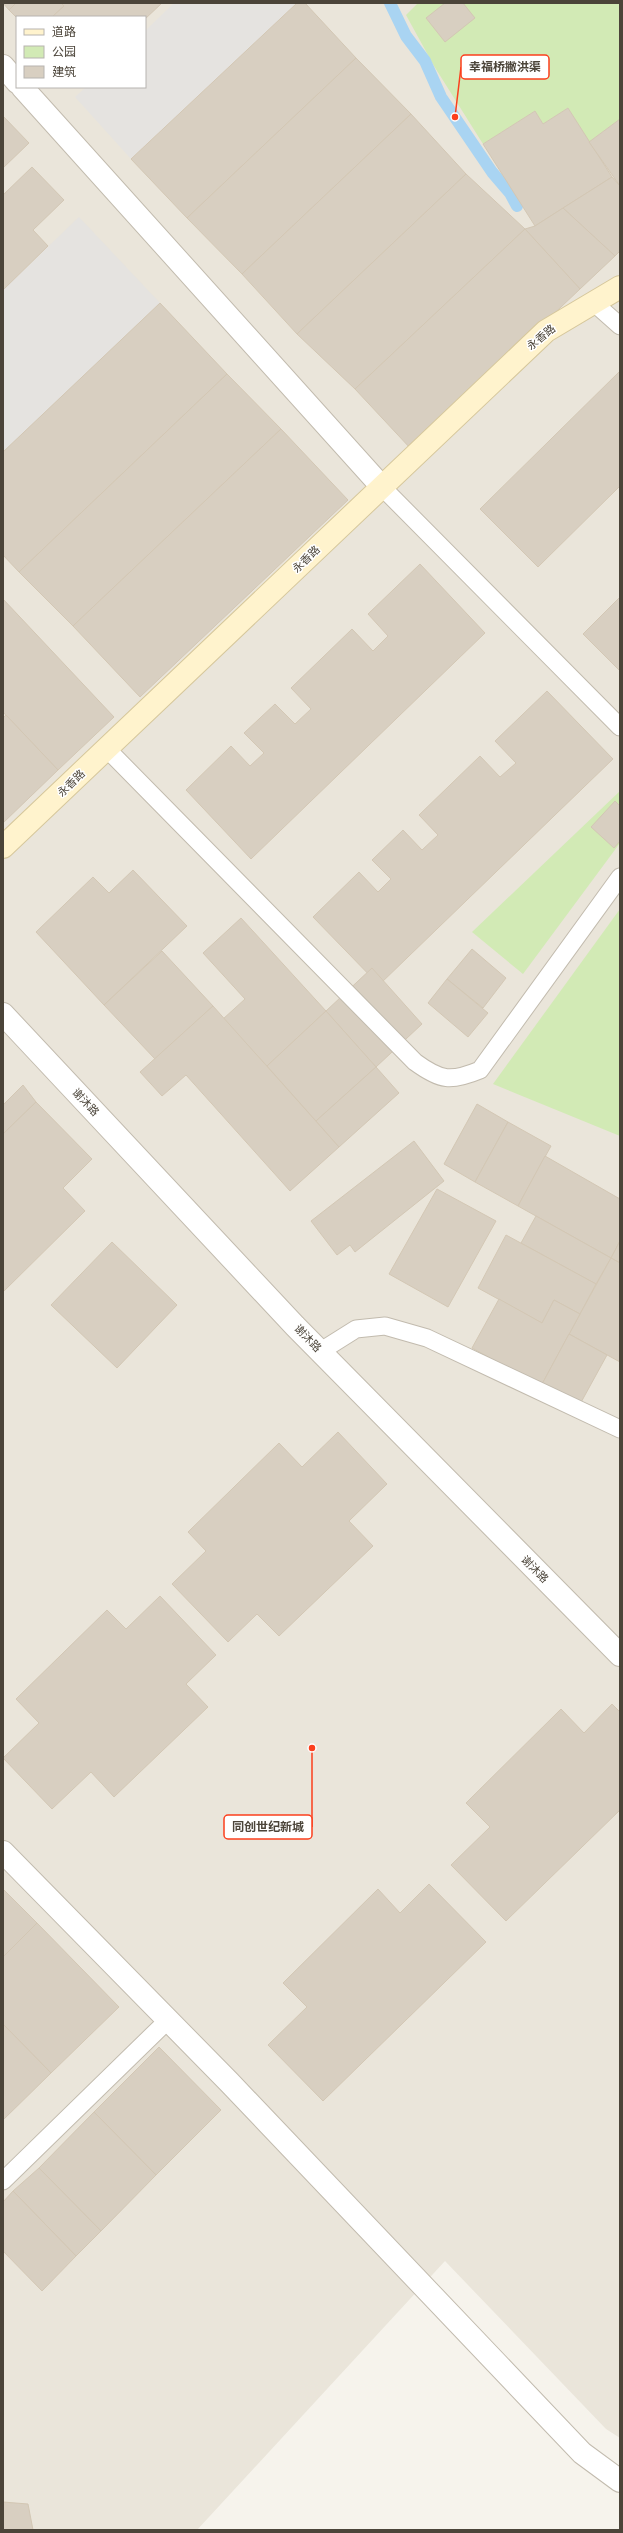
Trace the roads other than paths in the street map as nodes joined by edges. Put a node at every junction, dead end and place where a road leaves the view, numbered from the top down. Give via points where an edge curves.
1 (3, 66) edge
2 (16, 81) edge
3 (23, 88) edge
4 (620, 286) edge
5 (593, 302) junction
6 (620, 326) edge
7 (382, 487) junction
8 (620, 727) edge
9 (107, 749) junction
10 (3, 848) edge
11 (620, 877) edge
12 (3, 1014) edge
13 (321, 1351) junction
14 (620, 1429) edge
15 (620, 1655) edge
16 (3, 1852) edge
17 (168, 2020) junction
18 (3, 2181) edge
19 (620, 2481) edge

1 - 2 street
3 - 7 street
4 - 5 main road, 永香路
5 - 6 lane
5 - 7 main road, 永香路 via 546,331
7 - 8 lane
7 - 9 main road, 永香路
9 - 10 main road, 永香路
9 - 11 lane via 415,1062 443,1077 457,1080 480,1070
12 - 13 street, 谢沐路
13 - 14 lane via 356,1329 385,1326 427,1338
13 - 15 street, 谢沐路
16 - 17 street
17 - 18 lane
17 - 19 street via 582,2453

